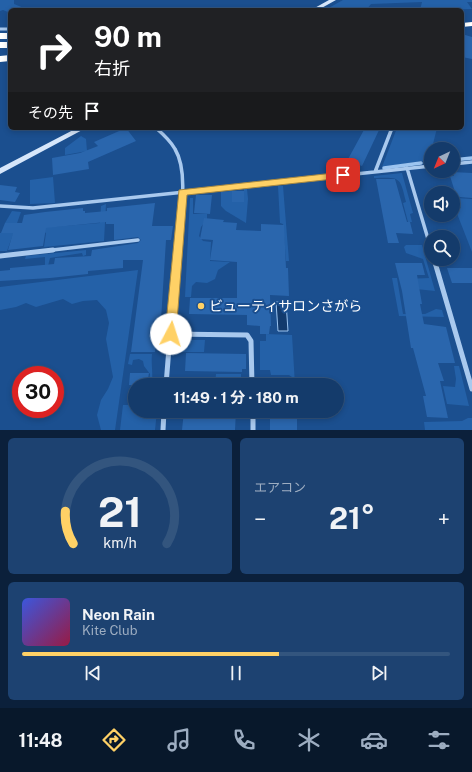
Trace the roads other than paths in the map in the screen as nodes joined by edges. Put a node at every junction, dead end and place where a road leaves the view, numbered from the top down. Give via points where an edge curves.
1 (333, 0) edge
2 (318, 8) edge
3 (79, 130) edge
4 (158, 130) edge
5 (391, 130) edge
6 (472, 162) edge
7 (460, 163) edge
8 (424, 167) edge
9 (407, 168) junction
10 (0, 171) edge
11 (375, 172) junction
12 (182, 192) junction
13 (0, 206) edge
14 (425, 230) edge
15 (138, 240) dead end
16 (0, 256) edge
17 (436, 266) edge
18 (171, 334) junction
19 (167, 378) edge
20 (252, 378) edge
21 (472, 389) edge
22 (164, 418) edge
23 (253, 418) edge
24 (163, 430) edge
25 (253, 430) edge

1 - 2 street
3 - 10 street
4 - 12 street via 179,155 182,167
5 - 11 street
6 - 7 street
8 - 9 street
9 - 11 street
9 - 14 street
11 - 12 street
12 - 13 street via 33,208
12 - 18 street
15 - 16 street
17 - 21 street
18 - 19 street
18 - 20 street via 247,335 251,341
22 - 24 street
23 - 25 street

